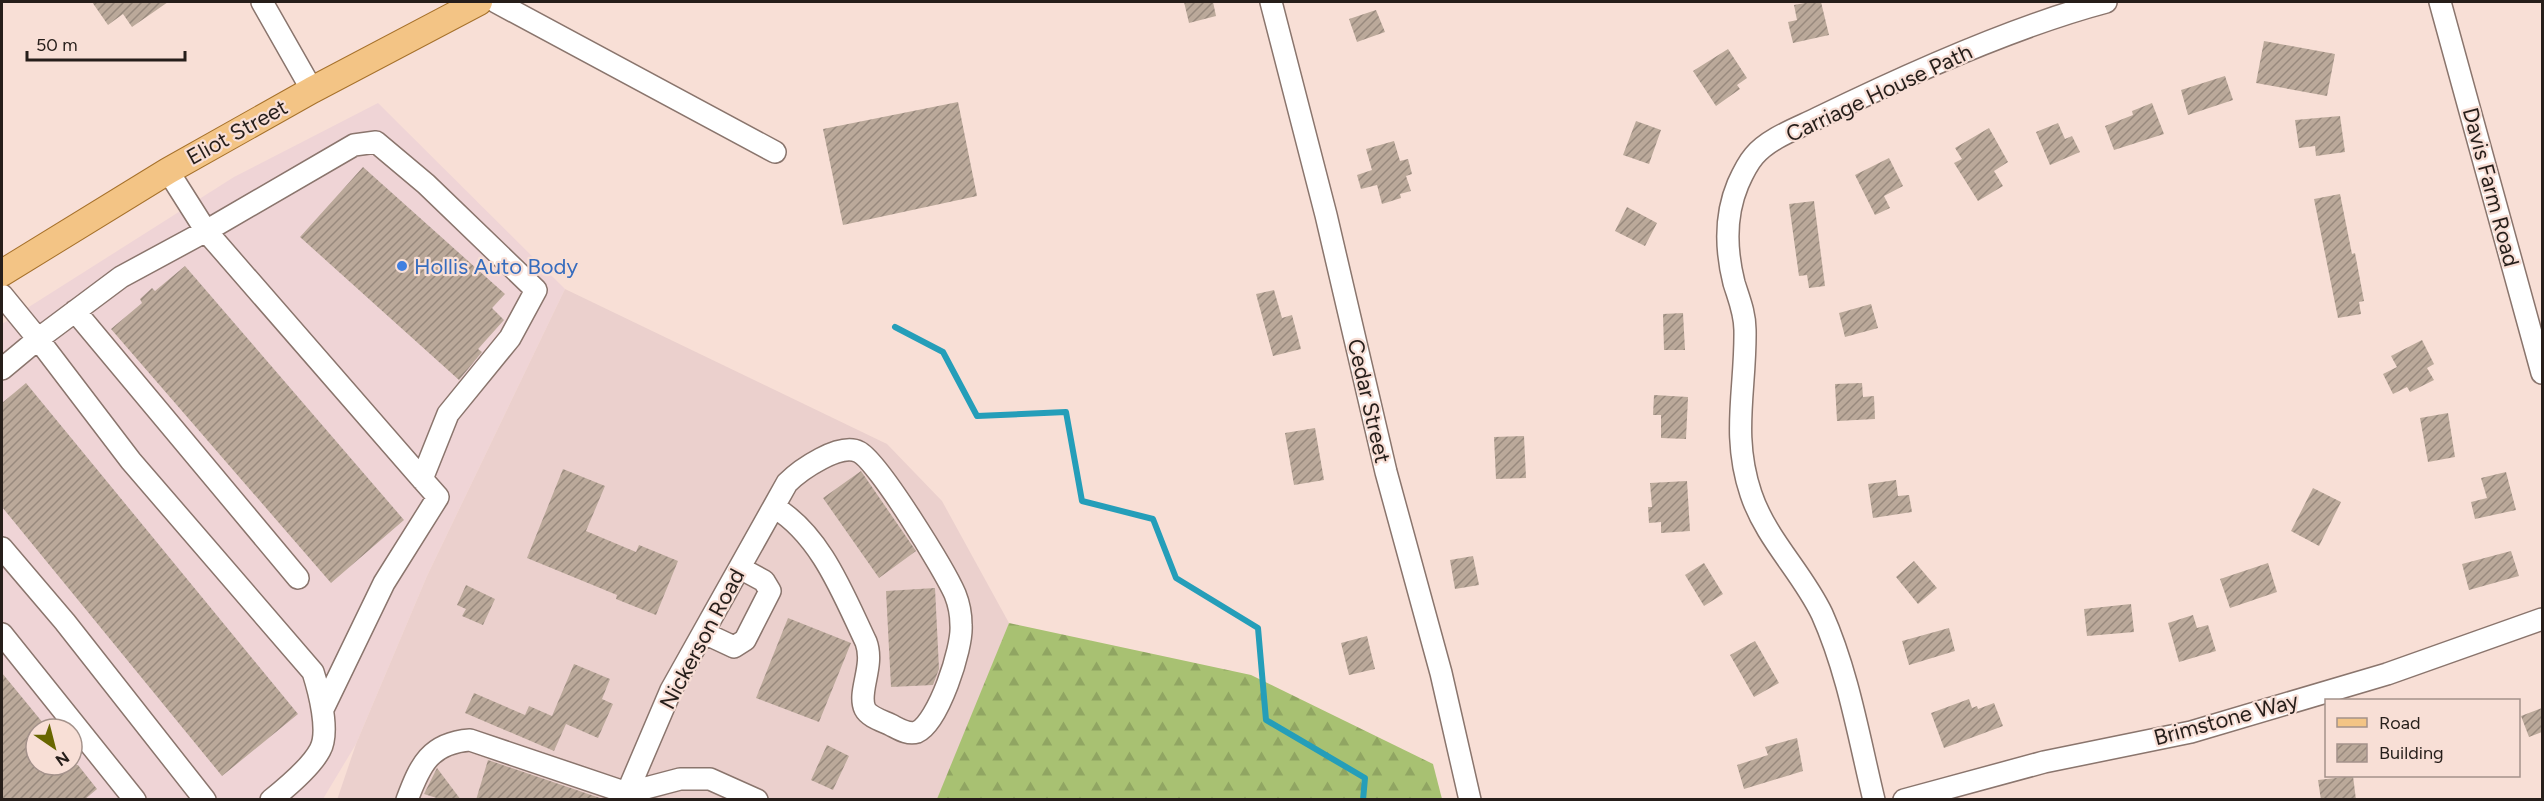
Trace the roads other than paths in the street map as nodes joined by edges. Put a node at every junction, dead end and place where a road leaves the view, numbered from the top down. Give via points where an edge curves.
1 (262, 2) edge
2 (479, 2) edge
3 (496, 2) edge
4 (1271, 2) edge
5 (2106, 2) edge
6 (2440, 2) edge
7 (312, 90) junction
8 (775, 152) dead end
9 (168, 171) junction
10 (206, 231) junction
11 (2, 273) edge
12 (2, 295) edge
13 (75, 311) junction
14 (38, 339) junction
15 (2, 369) edge
16 (2542, 373) edge
17 (422, 479) junction
18 (774, 507) junction
19 (2, 548) edge
20 (740, 568) junction
21 (298, 578) dead end
22 (2542, 619) edge
23 (704, 633) junction
24 (2, 634) edge
25 (324, 706) junction
26 (626, 796) edge
27 (135, 800) edge
28 (205, 800) edge
29 (271, 800) edge
30 (407, 800) edge
31 (757, 800) edge
32 (1470, 800) edge
33 (1874, 800) edge
34 (1904, 800) edge

1 - 7 street
2 - 7 main road, Eliot Street
3 - 8 street
4 - 32 street, Cedar Street
5 - 33 street, Carriage House Path via 2002,37 1780,137 1754,155 1737,185 1726,250 1745,318 1746,365 1739,411 1742,464 1752,497 1773,539 1821,614 1840,666
6 - 16 street, Davis Farm Road
7 - 9 main road, Eliot Street
9 - 10 street
9 - 11 main road, Eliot Street
10 - 13 street via 121,277
10 - 17 street
10 - 17 street via 354,145 376,142 426,184 536,290 510,338 448,414
12 - 14 street
13 - 14 street
13 - 21 street
14 - 15 street
14 - 25 street via 131,461 313,672
17 - 25 street via 438,497 384,583
18 - 18 street, Nickerson Road via 794,476 829,455 844,450 860,452 875,468 940,566 955,595 962,628 946,687 931,718 918,731 903,731 865,709 863,698 870,657 866,642 810,537 791,517
18 - 20 street, Nickerson Road
19 - 28 street
20 - 23 street, Nickerson Road
20 - 23 street via 764,581 770,591 745,640 734,646
22 - 34 street, Brimstone Way via 2387,674 2191,732 2044,762
23 - 26 street, Nickerson Road via 671,690
24 - 27 street
25 - 29 street via 321,749
26 - 30 street via 470,740 448,742 429,755
26 - 31 street via 680,779 710,779

